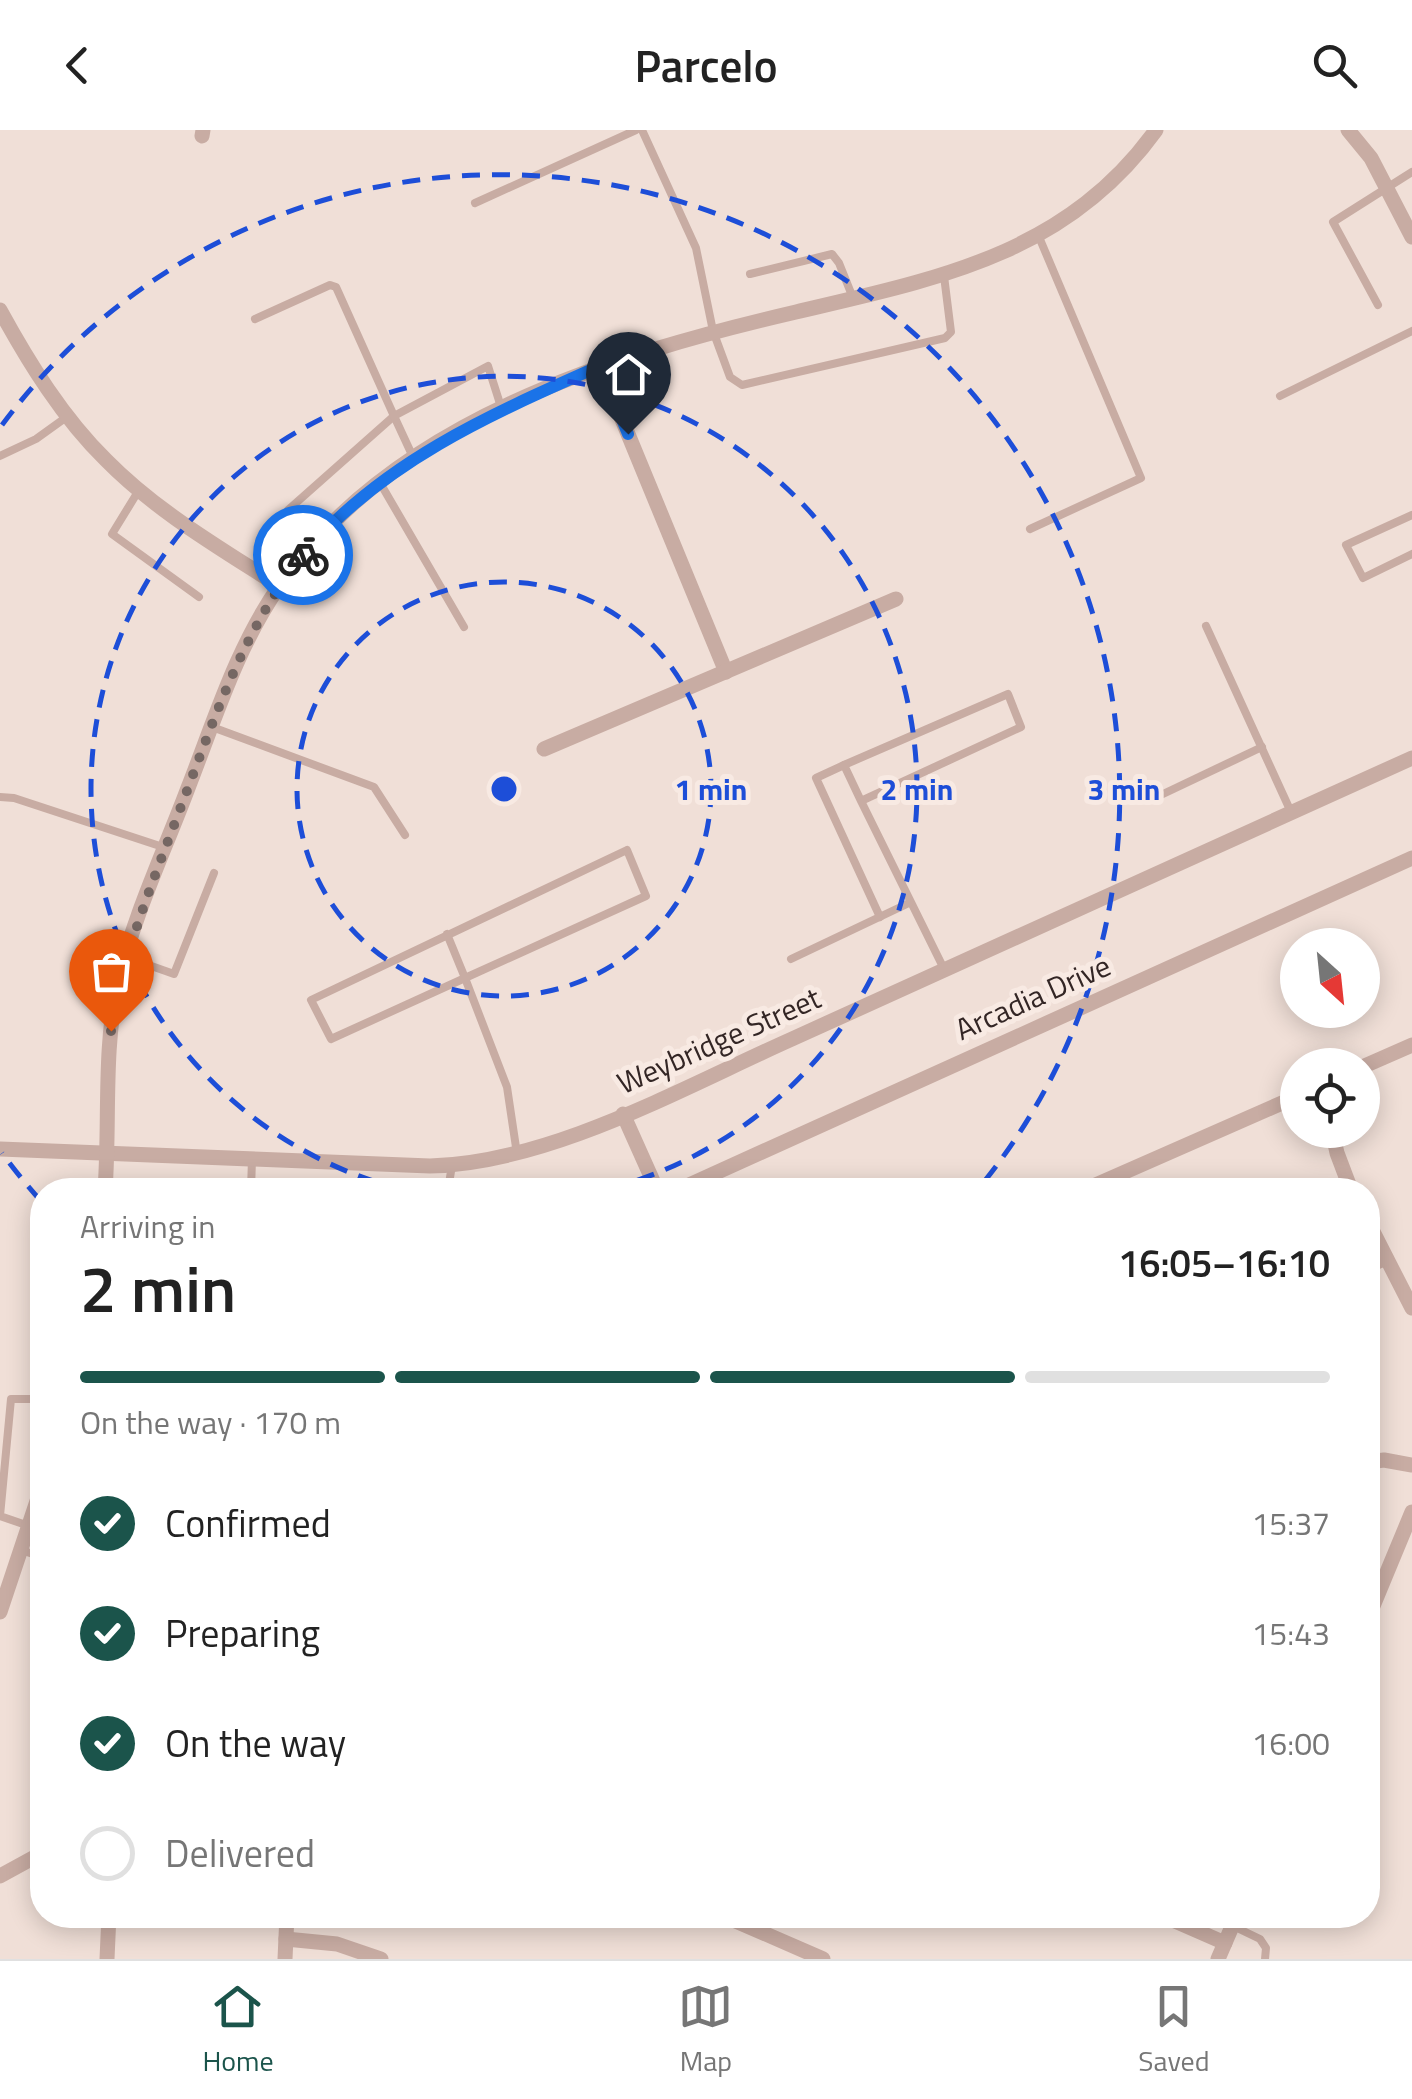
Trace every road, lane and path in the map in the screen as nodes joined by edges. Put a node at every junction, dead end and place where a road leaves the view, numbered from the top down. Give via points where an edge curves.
1 (639, 130) edge
2 (1156, 130) edge
3 (1348, 130) edge
4 (1412, 172) edge
5 (1386, 186) junction
6 (475, 203) dead end
7 (1039, 236) junction
8 (1412, 237) edge
9 (750, 274) dead end
10 (944, 276) junction
11 (853, 298) junction
12 (1378, 305) dead end
13 (2, 318) edge
14 (255, 318) dead end
15 (714, 331) junction
16 (1412, 332) edge
17 (600, 366) junction
18 (1280, 396) dead end
19 (502, 410) junction
20 (68, 416) junction
21 (394, 416) junction
22 (0, 456) edge
23 (413, 458) junction
24 (379, 482) junction
25 (138, 490) junction
26 (288, 510) dead end
27 (1412, 515) edge
28 (1030, 530) dead end
29 (1412, 554) edge
30 (279, 586) junction
31 (199, 597) dead end
32 (896, 599) dead end
33 (1206, 626) dead end
34 (464, 627) dead end
35 (726, 672) junction
36 (212, 727) junction
37 (1262, 747) junction
38 (544, 749) dead end
39 (1412, 758) edge
40 (844, 765) junction
41 (1163, 794) dead end
42 (0, 797) edge
43 (861, 801) junction
44 (1291, 812) junction
45 (405, 835) dead end
46 (166, 848) junction
47 (1412, 858) edge
48 (214, 873) dead end
49 (910, 903) junction
50 (880, 917) junction
51 (447, 934) junction
52 (126, 957) junction
53 (790, 959) dead end
54 (944, 971) junction
55 (465, 978) junction
56 (1412, 1045) edge
57 (1380, 1059) edge
58 (1280, 1104) edge
59 (623, 1114) junction
60 (1335, 1148) edge
61 (0, 1149) edge
62 (108, 1154) junction
63 (517, 1154) junction
64 (252, 1159) junction
65 (452, 1165) junction
66 (106, 1178) edge
67 (251, 1178) edge
68 (450, 1178) edge
69 (652, 1178) edge
70 (705, 1178) edge
71 (1111, 1178) edge
72 (1346, 1178) edge
73 (1380, 1246) edge
74 (1386, 1258) junction
75 (1380, 1261) edge
76 (1412, 1308) edge
77 (30, 1399) edge
78 (1380, 1460) edge
79 (1412, 1465) edge
80 (1412, 1512) edge
81 (30, 1523) edge
82 (29, 1526) junction
83 (21, 1550) junction
84 (30, 1553) edge
85 (1380, 1589) edge
86 (0, 1612) edge
87 (30, 1860) edge
88 (0, 1876) edge
89 (109, 1928) edge
90 (286, 1928) edge
91 (752, 1928) edge
92 (1183, 1928) edge
93 (1245, 1928) edge
94 (286, 1939) junction
95 (1222, 1951) edge
96 (108, 1959) edge
97 (284, 1959) edge
98 (381, 1959) edge
99 (822, 1959) edge
100 (1265, 1959) edge

1 - 6 lane
1 - 15 lane via 696,248
2 - 7 street via 1102,190
3 - 5 street
4 - 5 lane
5 - 8 street
5 - 12 lane via 1333,222
7 - 10 street
7 - 28 lane via 1141,478
9 - 11 lane via 832,254
10 - 11 street
10 - 15 lane via 952,332 924,345 742,385 730,378
11 - 15 street
13 - 20 street
14 - 21 lane via 336,287
15 - 17 street
16 - 18 lane
17 - 19 street
17 - 35 street
19 - 21 lane via 488,366
19 - 23 street
20 - 22 lane
20 - 25 street
21 - 23 lane
21 - 26 lane
23 - 24 street
24 - 30 street via 329,525
24 - 34 lane
25 - 30 street
25 - 31 lane via 112,534
27 - 29 lane via 1346,545 1363,578
30 - 36 street
32 - 35 street
33 - 37 lane
35 - 38 street
36 - 45 lane via 374,786
36 - 46 street
37 - 41 lane
37 - 44 lane
39 - 44 street, Weybridge Street
40 - 43 lane
40 - 43 lane via 1008,694 1021,728
40 - 50 lane via 816,778
42 - 46 lane
43 - 49 lane
44 - 54 street, Weybridge Street
46 - 52 street
47 - 70 street, Arcadia Drive
48 - 52 lane via 174,974
49 - 50 lane
49 - 54 lane
50 - 53 lane
51 - 55 lane
51 - 55 lane via 310,1000 330,1040
51 - 55 lane via 627,850 640,881 646,896
52 - 62 street via 111,1031
54 - 59 street, Weybridge Street
55 - 63 lane via 508,1088
56 - 57 street
58 - 71 street
59 - 63 street, Weybridge Street
59 - 69 street
60 - 72 street
61 - 62 street, Weybridge Street
62 - 64 street, Weybridge Street
62 - 66 street
63 - 65 street, Weybridge Street
64 - 65 street, Weybridge Street
64 - 67 lane
65 - 68 lane
73 - 74 street
74 - 75 street
74 - 76 street
77 - 82 lane via 11,1399 0,1516
78 - 79 street
80 - 85 street
81 - 82 street
82 - 83 street
83 - 84 lane
83 - 86 street
87 - 88 street
89 - 96 street
90 - 94 street
91 - 99 street
92 - 95 street
93 - 100 lane via 1266,1948
94 - 97 street
94 - 98 street via 337,1944

